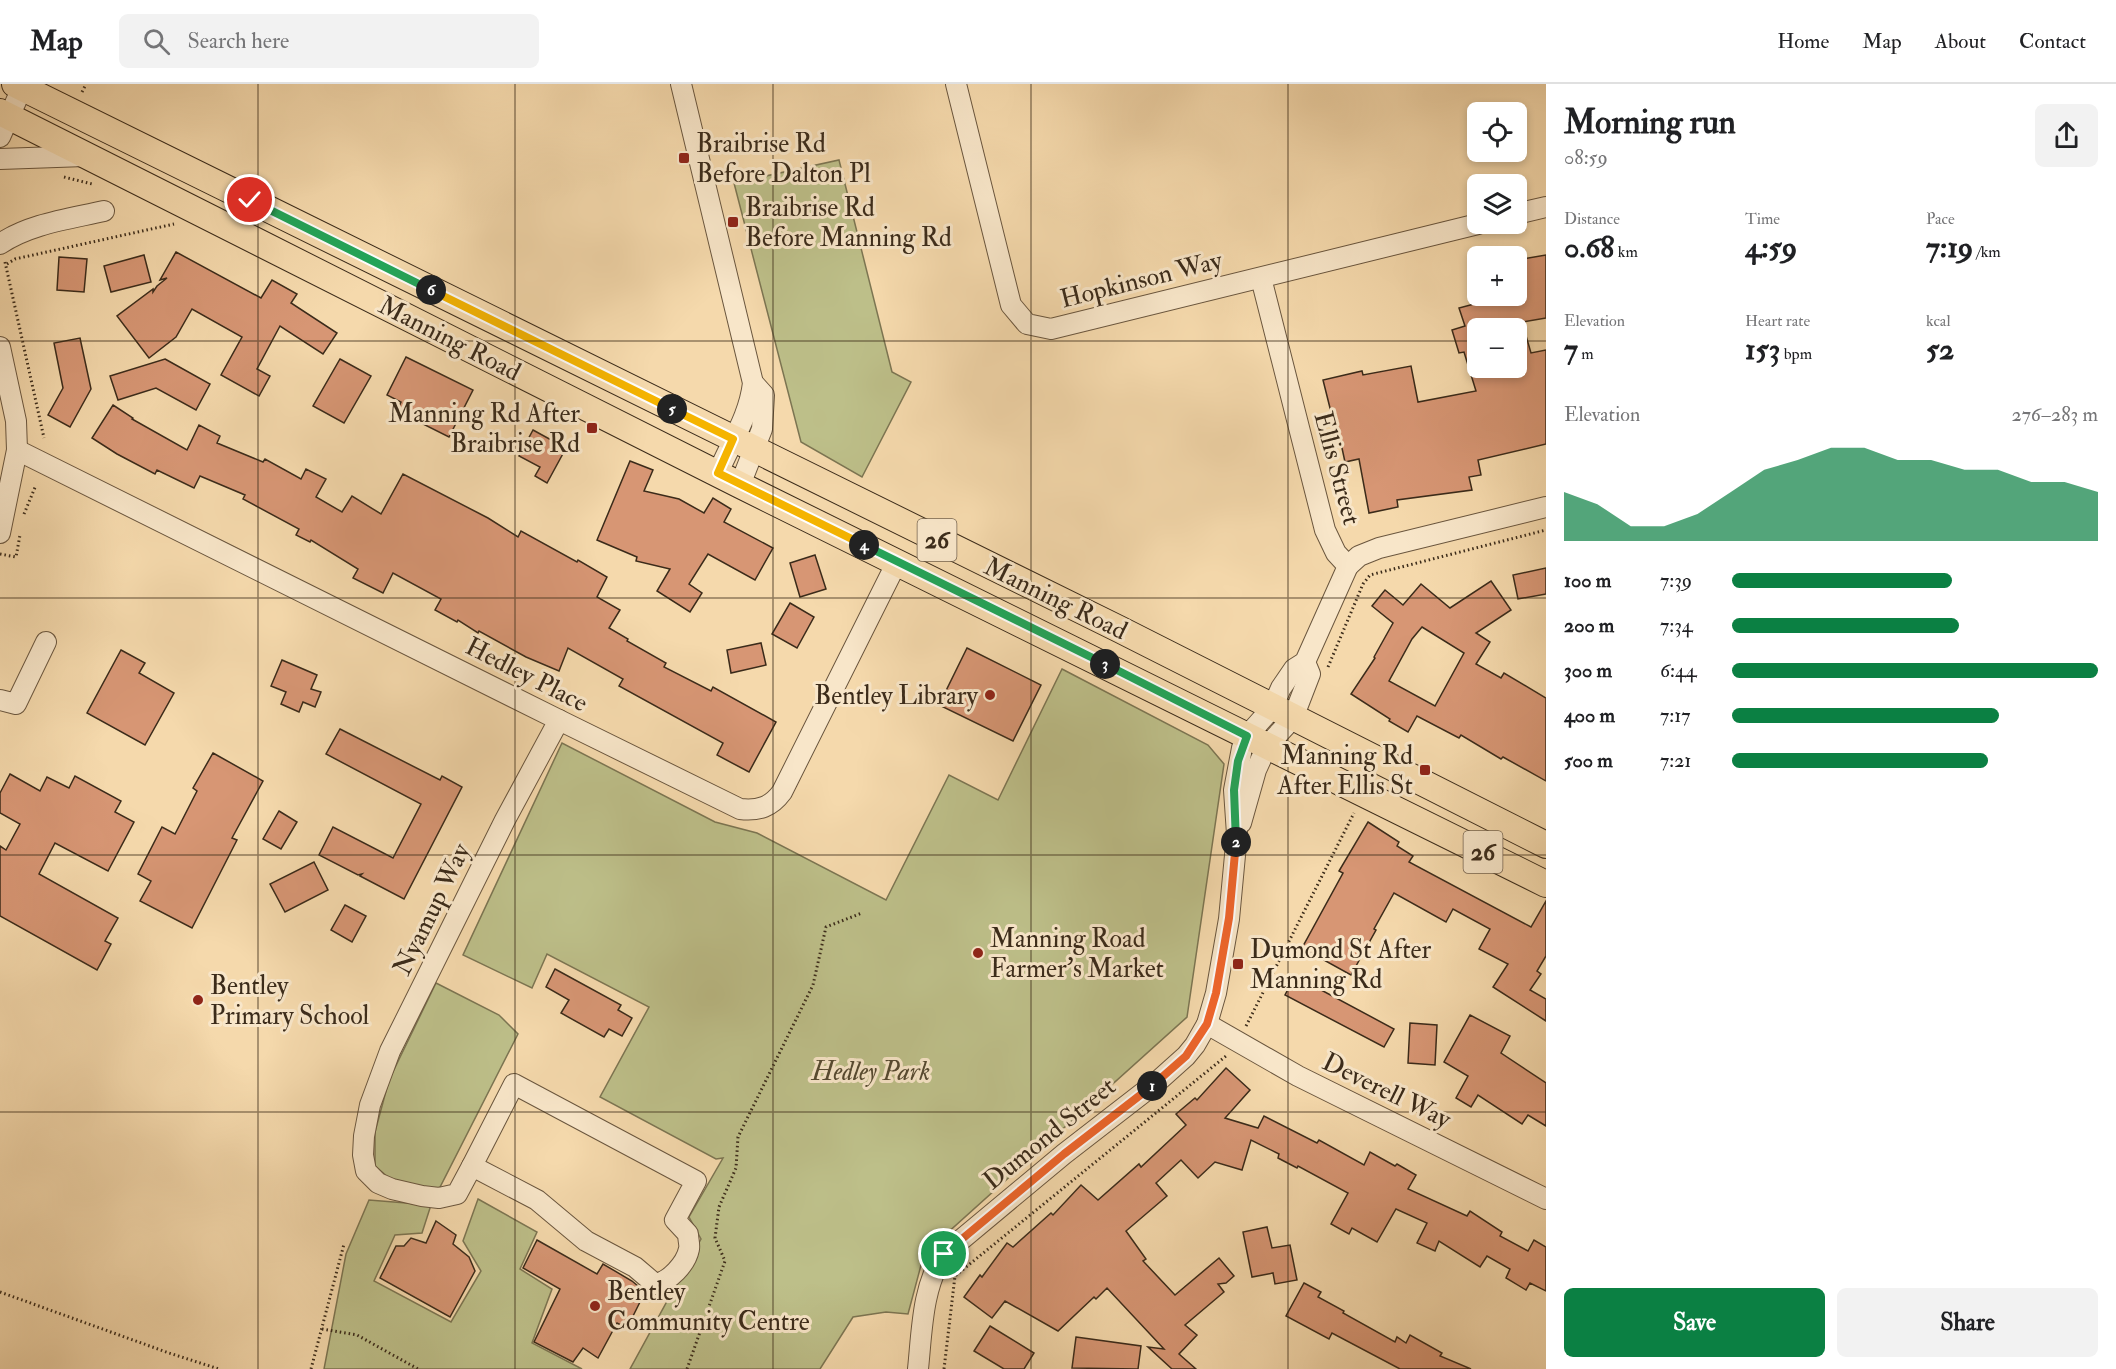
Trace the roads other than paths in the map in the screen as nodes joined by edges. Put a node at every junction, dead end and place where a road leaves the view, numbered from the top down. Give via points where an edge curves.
1 (681, 84) edge
2 (956, 84) edge
3 (10, 87) edge
4 (3, 122) edge
5 (85, 156) junction
6 (0, 159) edge
7 (1546, 207) edge
8 (104, 211) dead end
9 (1527, 211) edge
10 (1467, 227) edge
11 (0, 244) edge
12 (1261, 278) junction
13 (0, 347) edge
14 (753, 383) junction
15 (733, 439) junction
16 (17, 450) junction
17 (755, 450) junction
18 (718, 473) junction
19 (740, 485) junction
20 (1546, 507) edge
21 (0, 533) edge
22 (897, 562) junction
23 (1348, 566) junction
24 (46, 642) dead end
25 (0, 700) edge
26 (1282, 713) junction
27 (559, 720) junction
28 (1257, 741) junction
29 (1546, 845) edge
30 (1546, 884) edge
31 (1207, 1024) junction
32 (472, 1166) junction
33 (1546, 1199) edge
34 (918, 1369) edge

1 - 14 street
2 - 12 street, Hopkinson Way via 1011,305 1027,324 1052,329
3 - 4 street
3 - 15 main road, Manning Road / 26
4 - 5 main road, Manning Road / 26
5 - 6 street
5 - 18 main road, Manning Road / 26
7 - 9 street
8 - 11 street via 37,227
10 - 12 street, Hopkinson Way
12 - 23 street, Ellis Street via 1325,530 1336,553
13 - 16 street via 16,421
14 - 15 street via 745,420
14 - 17 street via 764,395 762,429
15 - 17 main road, Manning Road / 26
15 - 18 street
16 - 21 street
16 - 27 street, Hedley Place
17 - 19 street
17 - 26 main road, Manning Road / 26
18 - 19 main road, Manning Road / 26
19 - 22 main road, Manning Road / 26
20 - 23 street via 1378,548
22 - 27 street, Hedley Place via 782,792 768,806 754,810 734,806
22 - 28 main road, Manning Road / 26
23 - 26 street via 1305,662 1310,674
24 - 25 street via 16,704
26 - 28 street, Dumond Street
26 - 29 main road, Manning Road / 26
27 - 32 street, Nyamup Way via 504,820 390,1051 370,1105 364,1146 366,1171 378,1183 439,1198 457,1194
28 - 30 main road, Manning Road / 26
28 - 31 street, Dumond Street via 1238,761 1234,790 1237,834 1229,918
31 - 33 street, Deverell Way via 1298,1076
31 - 34 street, Dumond Street via 1190,1051 1173,1068 944,1254 928,1290
32 - 32 street via 514,1084 696,1181 675,1220 688,1234 689,1251 674,1275 655,1284 635,1267 586,1241 537,1200

